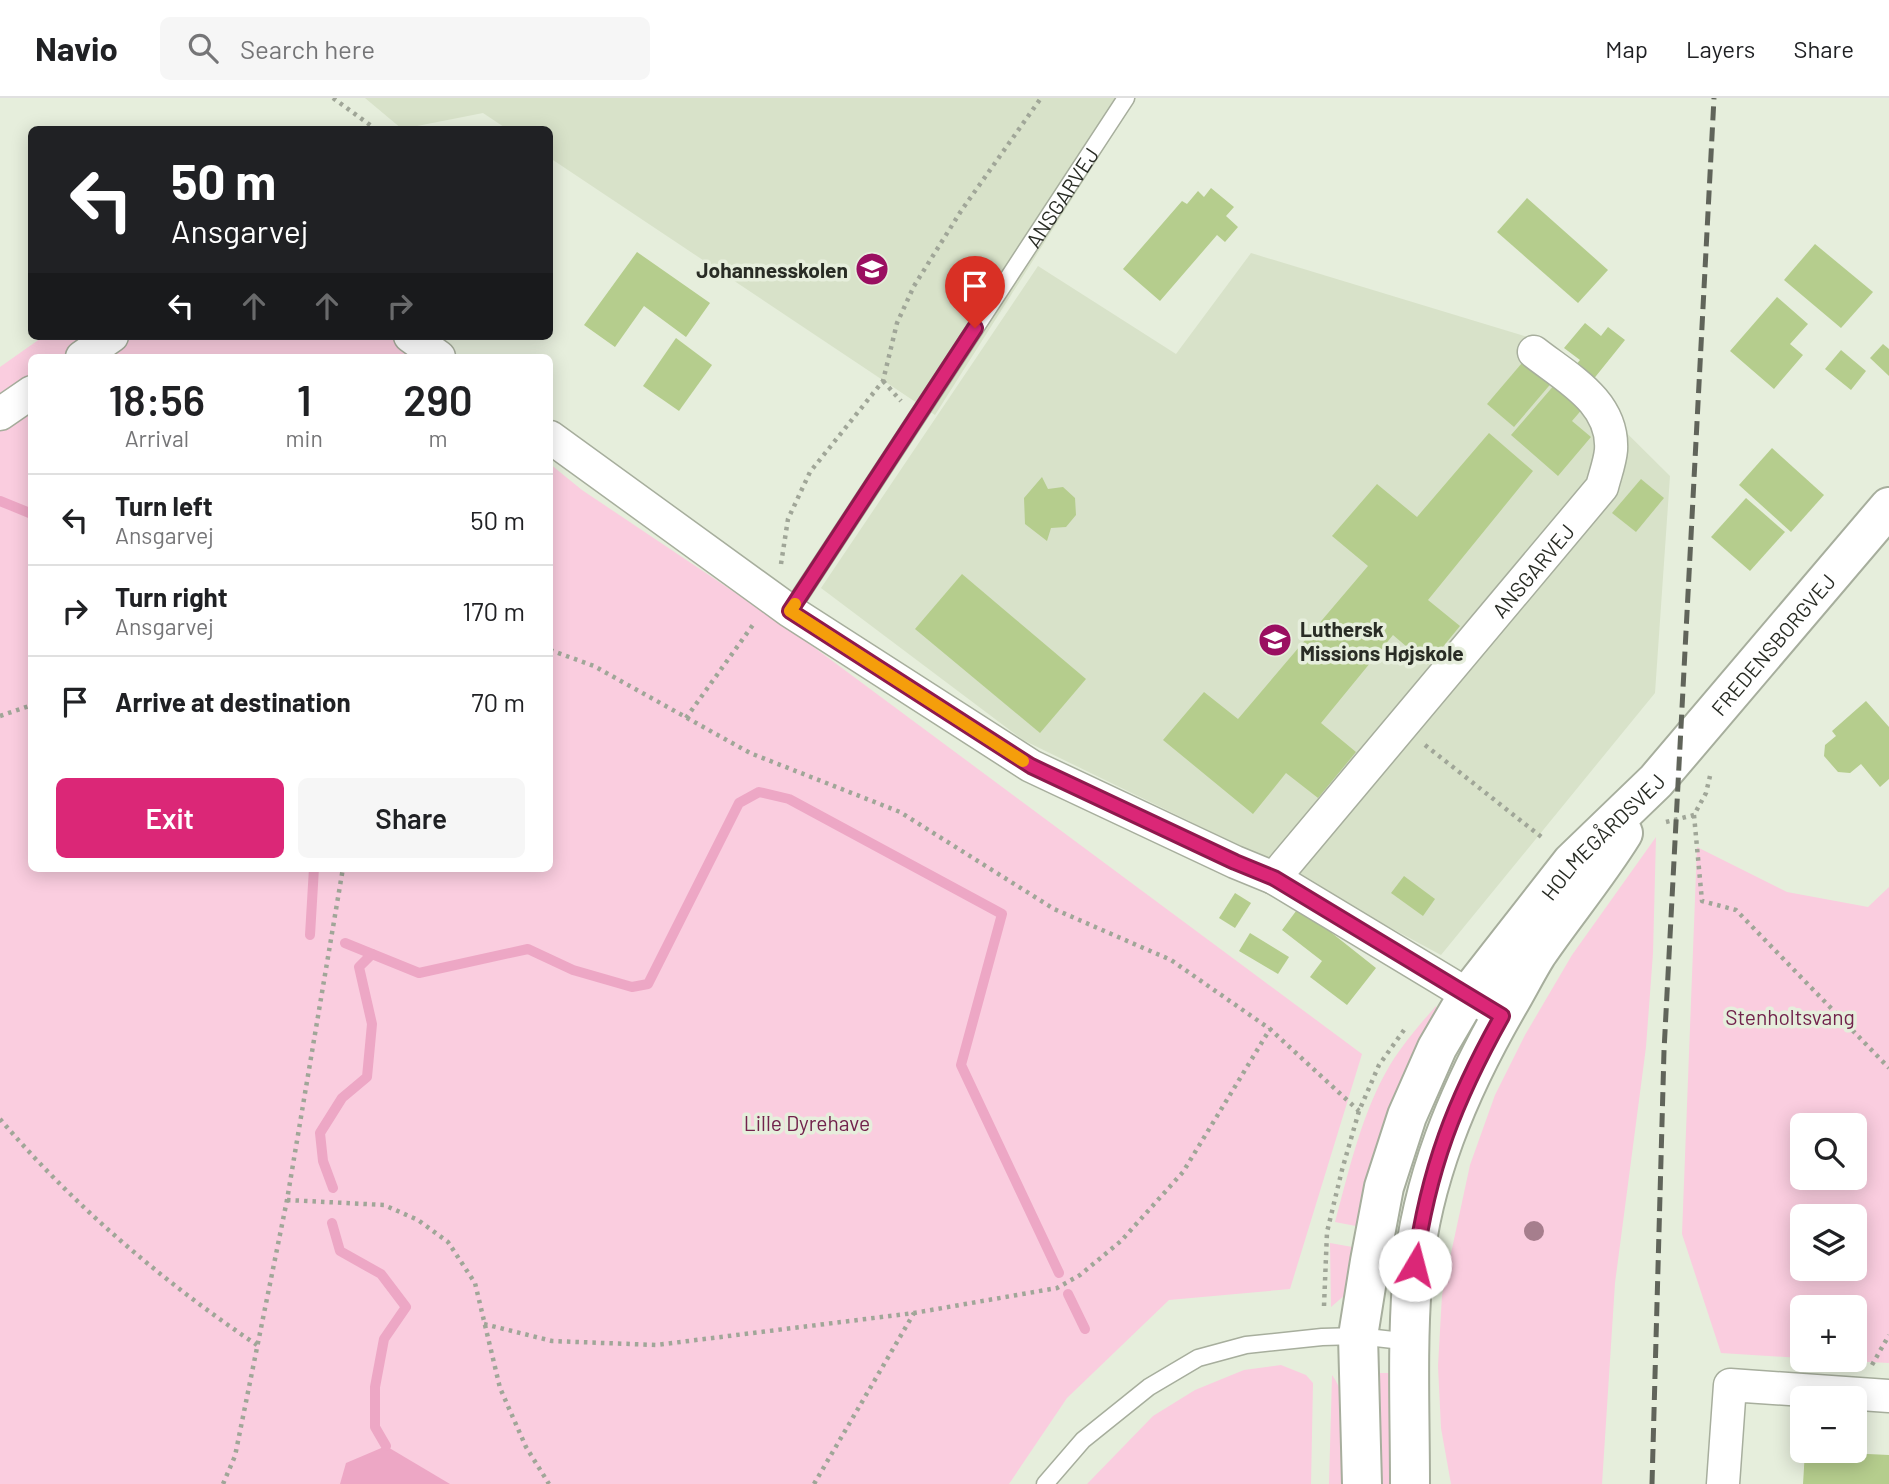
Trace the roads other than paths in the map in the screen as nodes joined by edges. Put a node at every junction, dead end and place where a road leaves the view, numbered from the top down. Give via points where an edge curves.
1 (1125, 98) edge
2 (106, 340) edge
3 (416, 340) edge
4 (1534, 352) dead end
5 (86, 354) edge
6 (435, 354) edge
7 (28, 395) edge
8 (0, 414) edge
9 (553, 439) edge
10 (1889, 507) edge
11 (781, 604) junction
12 (1656, 781) junction
13 (1274, 878) junction
14 (1468, 995) junction
15 (1502, 1016) junction
16 (1340, 1336) junction
17 (1410, 1342) junction
18 (1889, 1396) edge
19 (1045, 1484) edge
20 (1362, 1484) edge
21 (1410, 1484) edge
22 (1723, 1484) edge

1 - 11 lane, ANSGARVEJ
2 - 5 street
3 - 6 street
4 - 13 street, ANSGARVEJ via 1594,399 1604,413 1611,451 1602,487
7 - 8 street
9 - 11 street
10 - 12 street, FREDENSBORGVEJ
11 - 13 street via 1031,766
12 - 14 street, HOLMEGÅRDSVEJ via 1572,862
12 - 15 street, HOLMEGÅRDSVEJ via 1602,867 1537,955
13 - 14 street
14 - 15 street
14 - 16 street, HOLMEGÅRDSVEJ via 1437,1048 1403,1128
15 - 17 street, HOLMEGÅRDSVEJ via 1474,1066 1433,1171 1412,1282
16 - 17 lane
16 - 19 lane via 1247,1345 1198,1359 1149,1387 1083,1440
16 - 20 street, HOLMEGÅRDSVEJ
17 - 21 street, HOLMEGÅRDSVEJ
18 - 22 street via 1730,1385

